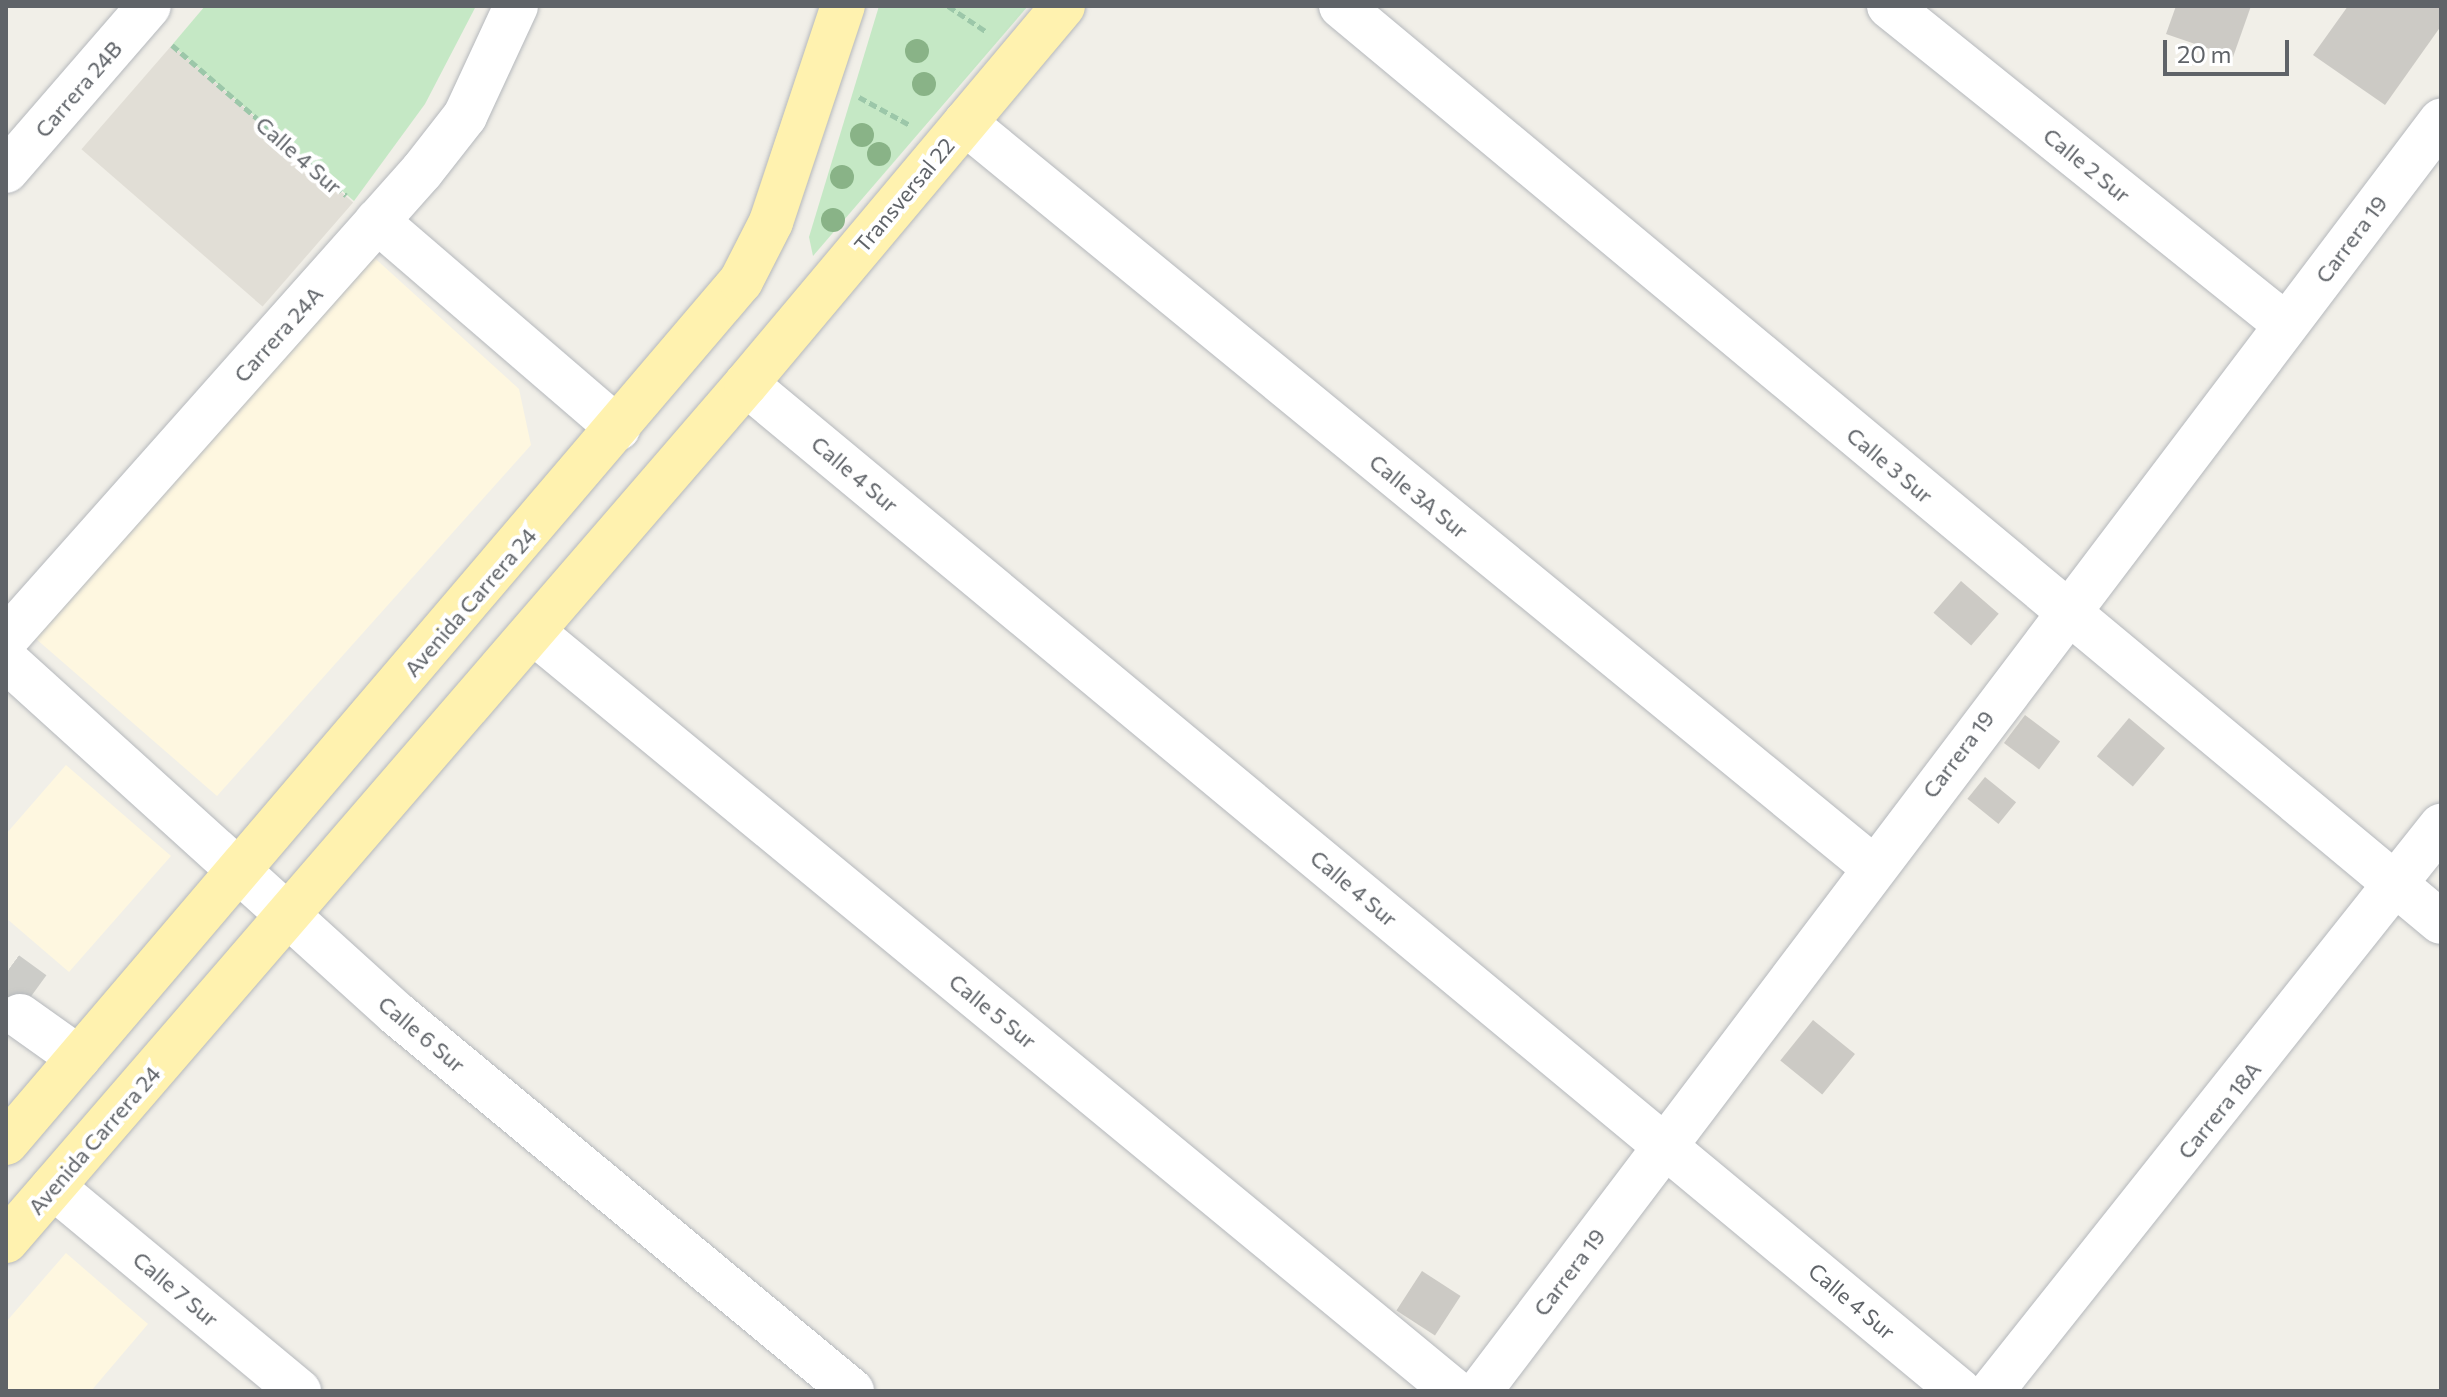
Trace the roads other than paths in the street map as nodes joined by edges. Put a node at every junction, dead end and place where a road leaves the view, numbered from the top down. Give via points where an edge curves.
1 (516, 6) edge
2 (843, 6) edge
3 (1063, 6) edge
4 (1341, 6) edge
5 (1889, 6) edge
6 (138, 10) edge
7 (2441, 121) edge
8 (965, 123) junction
9 (6, 171) edge
10 (377, 221) junction
11 (2285, 324) junction
12 (746, 384) junction
13 (618, 428) junction
14 (2065, 612) junction
15 (533, 632) junction
16 (6, 639) edge
17 (6, 660) edge
18 (2441, 826) edge
19 (1873, 867) junction
20 (240, 870) junction
21 (2396, 884) junction
22 (288, 915) junction
23 (2441, 922) edge
24 (32, 1013) tunnel mouth
25 (79, 1058) junction
26 (6, 1143) edge
27 (1664, 1145) junction
28 (53, 1187) junction
29 (6, 1241) edge
30 (299, 1391) edge
31 (852, 1391) edge
32 (1454, 1391) edge
33 (1480, 1391) edge
34 (1960, 1391) edge
35 (1992, 1391) edge

1 - 10 street, Carrera 24A via 465,116
2 - 13 main road, Avenida Carrera 24 via 781,194 747,269
3 - 8 main road, Transversal 22
4 - 14 street, Calle 3 Sur
5 - 11 street, Calle 2 Sur
6 - 9 street, Carrera 24B
7 - 11 street, Carrera 19
8 - 12 main road, Transversal 22
8 - 19 street, Calle 3A Sur
10 - 13 street
10 - 16 street, Carrera 24A
11 - 14 street, Carrera 19
12 - 15 main road, Avenida Carrera 24
12 - 27 street, Calle 4 Sur
13 - 20 main road, Avenida Carrera 24
14 - 19 street, Carrera 19
14 - 21 street, Calle 3 Sur
15 - 22 main road, Avenida Carrera 24
15 - 32 street, Calle 5 Sur
17 - 20 street, Calle 6 Sur
18 - 21 street, Carrera 18A
19 - 27 street, Carrera 19
20 - 22 street, Calle 6 Sur
20 - 25 main road, Avenida Carrera 24
21 - 23 street, Calle 3 Sur
21 - 35 street, Carrera 18A
22 - 28 main road, Avenida Carrera 24
22 - 31 street, Calle 6 Sur
24 - 25 street
25 - 26 main road, Avenida Carrera 24
27 - 33 street, Carrera 19
27 - 34 street, Calle 4 Sur
28 - 29 main road, Avenida Carrera 24
28 - 30 street, Calle 7 Sur

